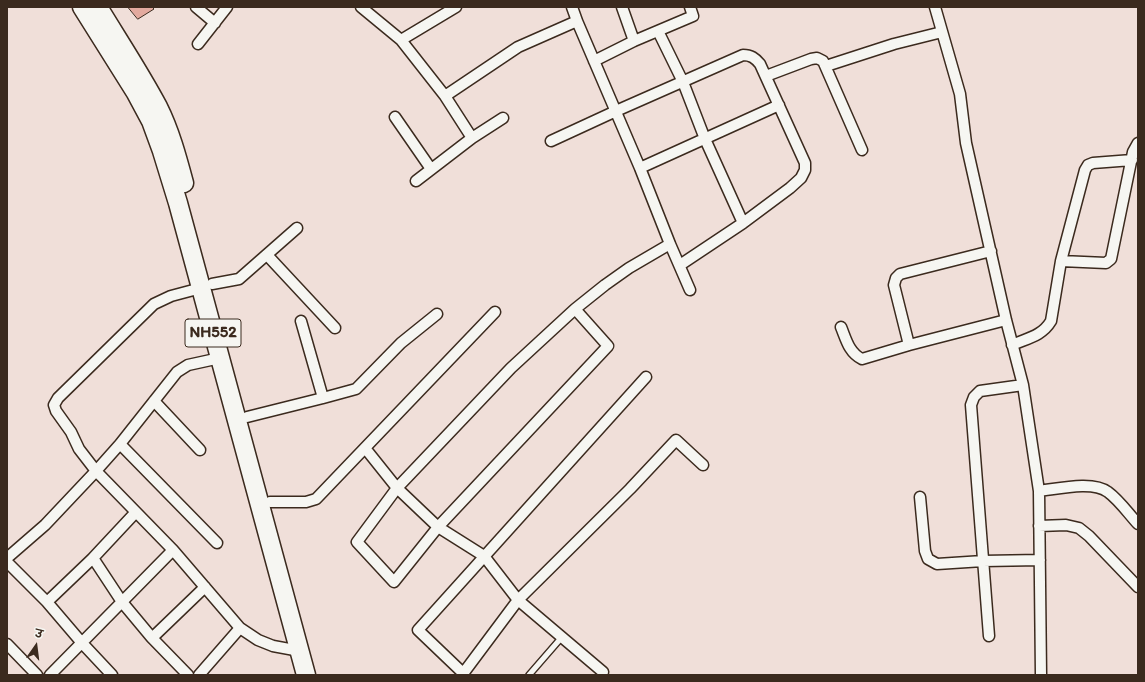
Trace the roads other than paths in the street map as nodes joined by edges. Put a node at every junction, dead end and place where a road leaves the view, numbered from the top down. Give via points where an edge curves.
1 (82, 7) edge
2 (196, 7) edge
3 (227, 7) edge
4 (361, 7) edge
5 (456, 7) edge
6 (572, 7) edge
7 (622, 7) edge
8 (690, 7) edge
9 (935, 7) edge
10 (102, 9) edge
11 (577, 21) junction
12 (215, 23) junction
13 (658, 31) junction
14 (942, 32) junction
15 (401, 40) junction
16 (634, 41) junction
17 (198, 44) dead end
18 (594, 62) junction
19 (826, 66) junction
20 (766, 76) junction
21 (683, 82) junction
22 (445, 96) junction
23 (779, 105) junction
24 (616, 111) junction
25 (395, 117) dead end
26 (503, 118) dead end
27 (472, 138) junction
28 (705, 139) junction
29 (551, 141) dead end
30 (1138, 143) edge
31 (862, 150) dead end
32 (1132, 160) junction
33 (640, 168) junction
34 (431, 169) junction
35 (416, 181) dead end
36 (743, 223) junction
37 (297, 228) dead end
38 (670, 244) junction
39 (990, 251) junction
40 (267, 255) junction
41 (1061, 261) junction
42 (680, 265) junction
43 (206, 286) junction
44 (690, 290) dead end
45 (575, 309) junction
46 (495, 312) dead end
47 (437, 314) dead end
48 (1006, 320) junction
49 (302, 321) dead end
50 (841, 327) dead end
51 (335, 328) dead end
52 (909, 345) junction
53 (1012, 345) junction
54 (220, 358) junction
55 (646, 378) dead end
56 (1023, 385) junction
57 (323, 398) junction
58 (154, 401) junction
59 (247, 416) junction
60 (120, 444) junction
61 (364, 448) junction
62 (200, 450) dead end
63 (703, 465) dead end
64 (96, 471) junction
65 (397, 488) junction
66 (1039, 491) junction
67 (920, 497) dead end
68 (270, 502) junction
69 (136, 512) junction
70 (1138, 524) edge
71 (1040, 526) junction
72 (438, 527) junction
73 (217, 543) dead end
74 (173, 550) junction
75 (484, 556) junction
76 (7, 558) edge
77 (94, 558) junction
78 (1040, 560) junction
79 (983, 561) junction
80 (7, 562) edge
81 (1138, 586) edge
82 (205, 587) junction
83 (518, 600) junction
84 (47, 602) junction
85 (122, 602) junction
86 (240, 628) junction
87 (989, 636) dead end
88 (152, 638) junction
89 (562, 638) junction
90 (82, 643) junction
91 (8, 647) edge
92 (300, 651) junction
93 (604, 672) dead end
94 (463, 674) edge
95 (37, 675) edge
96 (50, 675) edge
97 (112, 675) edge
98 (188, 675) edge
99 (200, 675) edge
100 (306, 675) edge
101 (317, 675) edge
102 (529, 675) edge
103 (1042, 675) edge

1 - 43 highway, NH552 via 151,121
2 - 12 street
3 - 12 street
4 - 15 street
5 - 15 street
6 - 11 street
7 - 16 street
8 - 13 street via 693,16
9 - 14 street
10 - 43 highway, NH552 via 169,132 177,156
11 - 18 street
11 - 22 street via 518,47
12 - 17 street
13 - 16 street
13 - 21 street
14 - 19 street
14 - 39 street via 960,94 966,143
15 - 22 street
16 - 18 street
18 - 24 street
19 - 20 street via 817,58 811,59
19 - 31 street
20 - 21 street via 756,59 750,55 743,55
20 - 23 street
21 - 24 street
21 - 28 street
22 - 27 street
23 - 28 street
23 - 36 street via 805,163 805,170 801,178 790,188
24 - 29 street
24 - 33 street
25 - 34 street
26 - 27 street
27 - 34 street
28 - 33 street
28 - 36 street
30 - 32 street
32 - 41 street via 1093,163 1085,170
32 - 41 street via 1111,259 1106,262
33 - 38 street
34 - 35 street
36 - 42 street
37 - 40 street
38 - 42 street
38 - 45 street via 629,268
39 - 48 street
39 - 52 street via 900,274 896,278 894,285
40 - 43 street via 239,279
40 - 51 street
41 - 53 street via 1051,321 1040,333
42 - 44 street
43 - 54 highway, NH552
43 - 59 highway, NH552
43 - 64 street via 154,304 58,398 54,405 56,410 79,449
45 - 65 street via 511,368
45 - 72 street via 608,346
46 - 61 street
47 - 57 street via 401,343 356,388
48 - 52 street
48 - 53 street
49 - 57 street
50 - 52 street via 852,352 862,359
53 - 56 street
54 - 58 street via 188,365 177,372
54 - 92 highway, NH552
55 - 75 street
56 - 66 street
56 - 79 street via 980,391 971,405
57 - 59 street
58 - 60 street
58 - 62 street
59 - 68 highway, NH552
60 - 64 street
60 - 73 street
61 - 65 street
61 - 68 street via 316,499 306,502
63 - 83 street via 676,440
64 - 69 street
64 - 76 street via 45,526
65 - 72 street
65 - 72 street via 357,542 394,582
66 - 70 street via 1098,486 1108,492
66 - 71 street
67 - 79 street via 928,560 937,564
68 - 101 highway, NH552
69 - 74 street
69 - 77 street
71 - 78 street
71 - 81 street via 1066,525 1079,528
72 - 75 street
74 - 82 street
74 - 85 street
75 - 83 street
75 - 94 street via 418,630
77 - 84 street
77 - 85 street
78 - 79 street
78 - 103 street
79 - 87 street
80 - 84 street
82 - 86 street
82 - 88 street
83 - 89 street
83 - 94 street
84 - 90 street
85 - 88 street
85 - 90 street
86 - 92 street via 273,646
86 - 99 street
88 - 98 street
89 - 93 street
89 - 102 lane
90 - 96 street
90 - 97 street
91 - 95 street
92 - 100 highway, NH552

